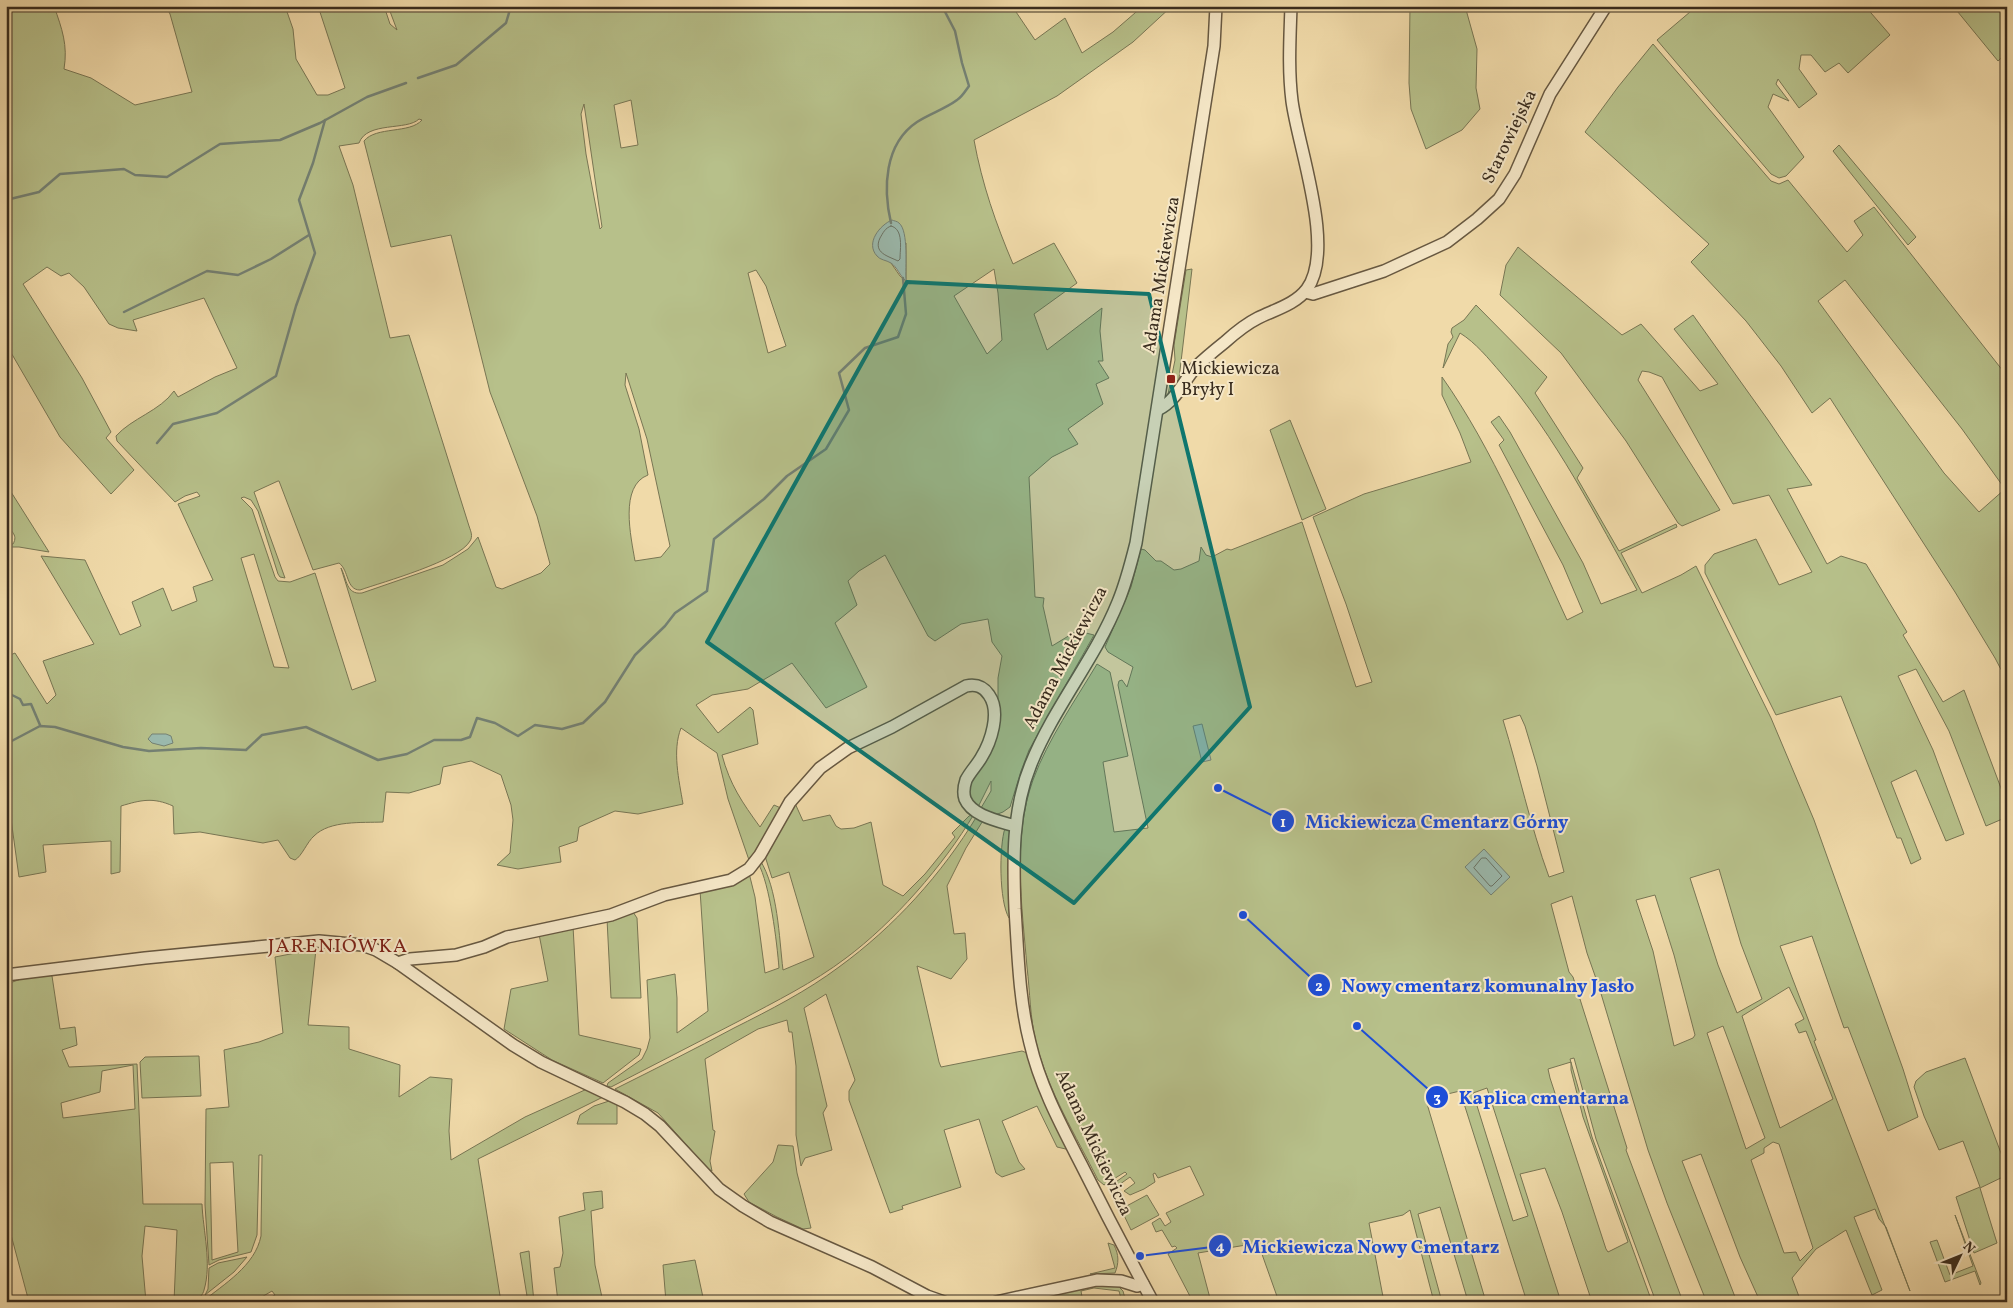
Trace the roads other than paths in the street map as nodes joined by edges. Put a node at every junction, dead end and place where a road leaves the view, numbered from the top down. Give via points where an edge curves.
1 (1216, 6) edge
2 (1291, 6) edge
3 (1606, 6) edge
4 (1305, 292) junction
5 (1159, 409) junction
6 (1015, 826) junction
7 (398, 963) junction
8 (6, 975) edge
9 (1143, 1284) junction
10 (944, 1302) edge
11 (996, 1302) edge
12 (1153, 1302) edge

1 - 5 street, Adama Mickiewicza via 1214,46
2 - 4 street via 1292,103 1307,169 1318,252 1316,268
3 - 4 street, Starowiejska via 1550,94 1515,174 1499,199 1447,242 1384,271 1313,294
4 - 5 street, Starowiejska via 1245,326 1224,342 1196,367 1168,404
5 - 6 street, Adama Mickiewicza via 1129,573 1118,603 1030,765
6 - 7 street via 974,810 965,798 965,784 985,751 995,711 983,688 966,686 848,748 820,768 790,802 749,869 731,880 664,895 611,915 507,937 456,955
6 - 9 street, Adama Mickiewicza via 1016,919 1030,1043 1045,1092
7 - 8 street via 362,945 319,941
7 - 10 street via 540,1062 645,1114 719,1189 743,1206 770,1222
9 - 11 street via 1137,1286 1121,1281 1096,1280
9 - 12 street, Adama Mickiewicza

